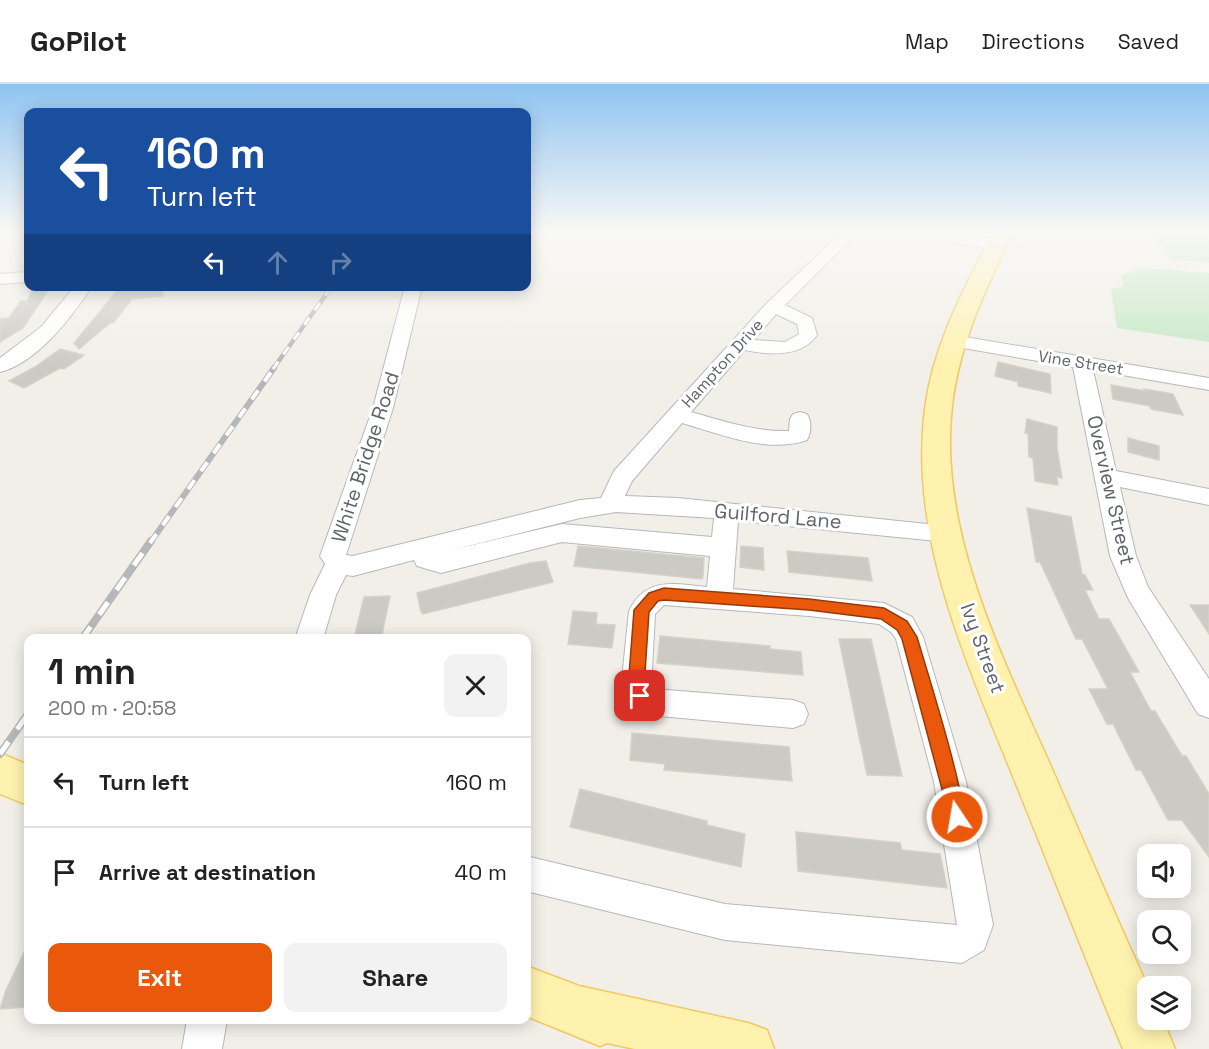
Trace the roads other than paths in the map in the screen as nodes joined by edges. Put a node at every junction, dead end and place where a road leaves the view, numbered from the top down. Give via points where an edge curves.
1 (803, 278) edge
2 (981, 278) edge
3 (81, 291) edge
4 (413, 291) edge
5 (773, 307) junction
6 (953, 341) junction
7 (741, 343) junction
8 (1082, 362) junction
9 (0, 366) edge
10 (1209, 384) edge
11 (676, 415) junction
12 (800, 419) dead end
13 (1107, 477) junction
14 (1209, 497) edge
15 (609, 505) junction
16 (727, 511) junction
17 (947, 533) junction
18 (723, 548) junction
19 (421, 549) junction
20 (338, 564) junction
21 (719, 597) junction
22 (311, 634) edge
23 (1209, 704) edge
24 (793, 714) dead end
25 (0, 773) edge
26 (24, 783) edge
27 (531, 874) edge
28 (531, 993) edge
29 (581, 1011) junction
30 (206, 1024) edge
31 (202, 1049) edge
32 (668, 1049) edge
33 (748, 1049) edge
34 (1149, 1049) edge

1 - 5 street, Hampton Drive
2 - 6 main road, Ivy Street
3 - 9 street via 42,337
4 - 20 street, White Bridge Road via 383,408 333,556
5 - 7 street, Hampton Drive
5 - 7 street via 806,322 808,335 803,341 782,347
6 - 8 street, Vine Street
6 - 17 main road, Ivy Street via 945,364 937,421 939,485
7 - 11 street, Hampton Drive
8 - 10 street, Vine Street
8 - 13 street, Overview Street
11 - 12 street via 747,434 790,440 799,435
11 - 15 street, Hampton Drive via 622,477
13 - 14 street
13 - 23 street, Overview Street via 1123,556 1137,591
15 - 16 street, Guilford Lane
15 - 19 street, White Bridge Road
16 - 17 street, Guilford Lane
16 - 18 street
17 - 34 main road, Ivy Street via 982,653
18 - 19 street via 562,533 441,563 426,559
18 - 21 street
19 - 20 street, White Bridge Road via 353,566
20 - 22 street
21 - 24 street via 664,594 647,602 642,610 636,688 640,696 648,702
21 - 27 street via 884,614 902,625 909,637 950,782 975,925 971,937 962,944 725,922
25 - 26 main road
28 - 29 main road
29 - 32 main road
29 - 33 main road
30 - 31 street

